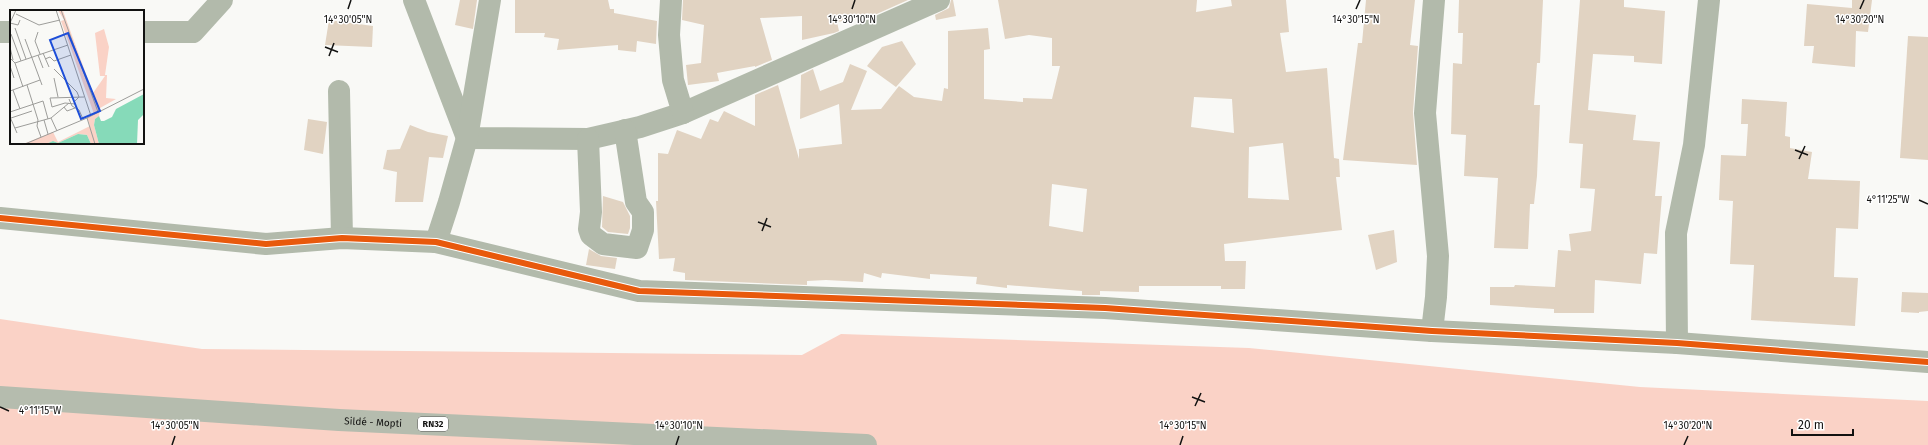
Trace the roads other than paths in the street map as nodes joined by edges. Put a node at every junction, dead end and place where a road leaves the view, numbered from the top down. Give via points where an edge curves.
1 (222, 0) edge
2 (414, 0) edge
3 (490, 0) edge
4 (672, 0) edge
5 (939, 0) edge
6 (1434, 0) edge
7 (1709, 0) edge
8 (144, 32) edge
9 (339, 91) dead end
10 (682, 113) junction
11 (625, 130) junction
12 (467, 138) junction
13 (588, 139) junction
14 (0, 218) edge
15 (342, 238) junction
16 (436, 242) junction
17 (1432, 331) junction
18 (1677, 343) junction
19 (1928, 362) edge
20 (0, 397) edge
21 (866, 445) edge

1 - 8 street via 193,32
2 - 12 street
3 - 12 street
4 - 10 street via 669,35 673,80
5 - 10 street
6 - 17 street via 1426,113 1438,256
7 - 18 street via 1694,145 1676,233
9 - 15 street
10 - 11 street
11 - 13 street
11 - 13 street via 636,202 643,212 643,230 637,248 603,244 591,235
12 - 13 street
12 - 16 street
14 - 15 street via 266,244
15 - 16 street
16 - 17 street via 640,291 1105,308
17 - 18 street
18 - 19 street
20 - 21 main road, Sildé - Mopti / RN32 via 339,420

